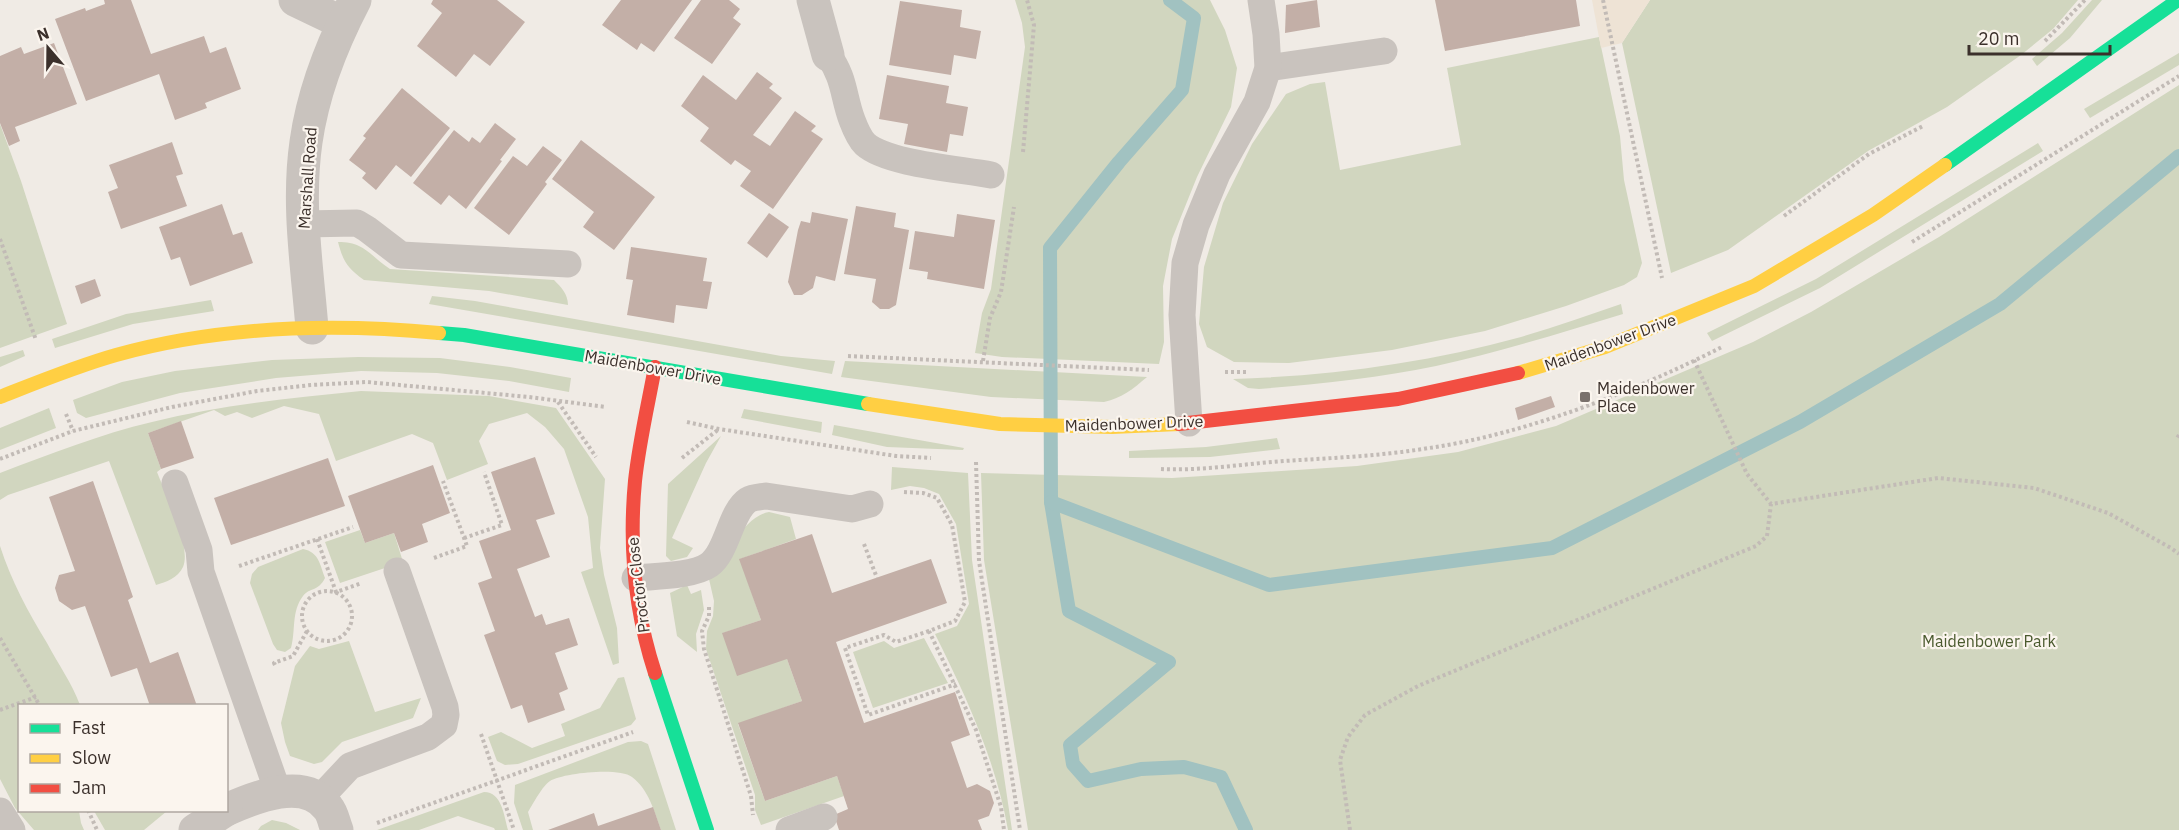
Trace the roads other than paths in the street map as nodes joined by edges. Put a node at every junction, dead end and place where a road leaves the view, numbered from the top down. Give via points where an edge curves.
1 (295, 0) edge
2 (813, 0) edge
3 (1261, 0) edge
4 (2178, 0) edge
5 (349, 11) edge
6 (1384, 51) dead end
7 (828, 55) joint
8 (1268, 68) junction
9 (991, 175) dead end
10 (303, 224) junction
11 (568, 264) dead end
12 (312, 328) junction
13 (655, 367) junction
14 (0, 397) edge
15 (1189, 423) junction
16 (175, 483) dead end
17 (870, 504) dead end
18 (397, 571) dead end
19 (635, 578) junction
20 (278, 792) junction
21 (320, 798) junction
22 (228, 809) edge
23 (0, 811) edge
24 (223, 812) edge
25 (824, 817) dead end
26 (352, 828) edge
27 (12, 830) edge
28 (195, 830) edge
29 (707, 830) edge
30 (789, 830) edge

1 - 5 street
2 - 7 street
3 - 8 lane
4 - 15 street, Maidenbower Drive via 1873,215 1754,286 1605,347 1470,385 1398,399
5 - 10 street, Marshall Road via 319,84 306,142
6 - 8 lane
7 - 9 lane via 835,64 849,113 864,143 894,158
8 - 15 lane via 1257,102 1217,174 1185,263 1182,315
10 - 11 lane via 357,224 401,255
10 - 12 street, Marshall Road
12 - 13 street, Maidenbower Drive via 464,334
12 - 14 street, Maidenbower Drive via 184,340 117,355
13 - 15 street, Maidenbower Drive via 1000,424 1112,427
13 - 19 street, Proctor Close via 635,479
16 - 20 lane via 199,550 201,572
17 - 19 lane via 852,509 766,496 747,500 710,564 700,569
18 - 21 lane via 445,707 444,725 428,737 350,766
19 - 29 street, Proctor Close via 645,643
20 - 21 street via 304,791
20 - 22 street
21 - 26 street
23 - 27 lane
24 - 28 street
25 - 30 lane

